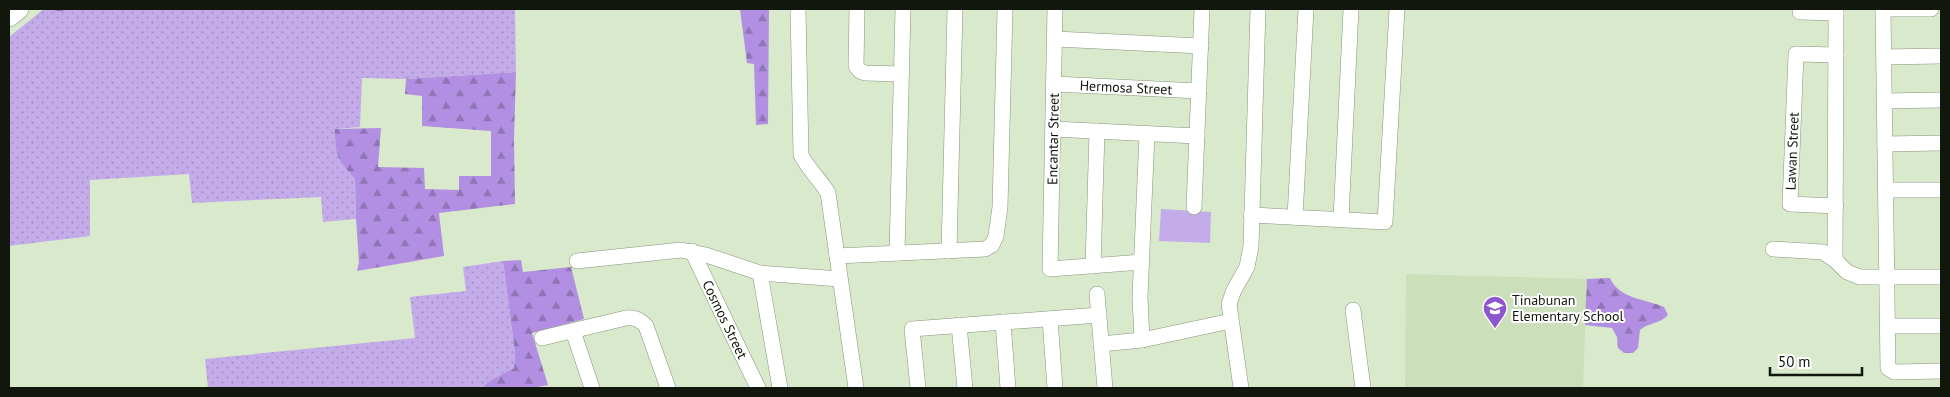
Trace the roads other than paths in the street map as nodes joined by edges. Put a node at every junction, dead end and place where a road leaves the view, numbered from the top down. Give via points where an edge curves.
1 (18, 9) edge
2 (798, 9) edge
3 (856, 9) edge
4 (903, 9) edge
5 (955, 9) edge
6 (1005, 9) edge
7 (1055, 9) edge
8 (1202, 9) edge
9 (1258, 9) edge
10 (1306, 9) edge
11 (1352, 9) edge
12 (1397, 9) edge
13 (1883, 9) edge
14 (1931, 9) edge
15 (1836, 11) edge
16 (1800, 12) dead end
17 (9, 16) edge
18 (1055, 39) junction
19 (1201, 46) junction
20 (1836, 55) junction
21 (1941, 56) edge
22 (1884, 57) junction
23 (901, 74) junction
24 (1054, 84) junction
25 (1199, 91) junction
26 (1941, 100) edge
27 (1885, 101) junction
28 (1053, 130) junction
29 (1097, 131) junction
30 (1147, 134) junction
31 (1197, 136) junction
32 (1941, 143) edge
33 (1885, 144) junction
34 (1886, 190) junction
35 (1941, 190) edge
36 (1836, 206) junction
37 (1194, 207) dead end
38 (1251, 215) junction
39 (1295, 218) junction
40 (1341, 220) junction
41 (1774, 249) dead end
42 (692, 251) junction
43 (948, 252) junction
44 (897, 253) junction
45 (837, 256) junction
46 (1836, 260) junction
47 (577, 261) dead end
48 (1142, 262) junction
49 (1093, 266) junction
50 (760, 273) junction
51 (1941, 277) edge
52 (1888, 278) junction
53 (840, 279) junction
54 (1097, 294) dead end
55 (1354, 310) dead end
56 (1098, 315) junction
57 (1050, 319) junction
58 (1231, 321) junction
59 (1003, 322) junction
60 (959, 325) junction
61 (1888, 326) junction
62 (1941, 326) edge
63 (572, 331) junction
64 (542, 338) dead end
65 (1142, 340) junction
66 (1101, 344) junction
67 (1941, 371) edge
68 (592, 388) edge
69 (668, 388) edge
70 (758, 388) edge
71 (780, 388) edge
72 (856, 388) edge
73 (918, 388) edge
74 (966, 388) edge
75 (1008, 388) edge
76 (1055, 388) edge
77 (1105, 388) edge
78 (1241, 388) edge
79 (1363, 388) edge

1 - 17 main road
2 - 45 street via 801,155 828,193
3 - 23 street via 856,66 865,73
4 - 23 street
5 - 43 street
6 - 43 street via 1002,158 996,236 992,245 985,249
7 - 18 street, Encantar Street
8 - 19 street
9 - 38 street
10 - 39 street
11 - 40 street
12 - 40 street via 1385,222
13 - 14 street
13 - 22 street
15 - 16 street
15 - 20 street
18 - 19 street
18 - 24 street, Encantar Street
19 - 25 street
20 - 36 street
20 - 36 street, Lawan Street via 1796,54 1790,204
21 - 22 street
22 - 27 street
23 - 44 street
24 - 25 street, Hermosa Street
24 - 28 street, Encantar Street
25 - 31 street
26 - 27 street
27 - 33 street
28 - 29 street
28 - 49 street, Encantar Street via 1050,268
29 - 30 street
29 - 49 street
30 - 31 street
30 - 48 street
31 - 37 street
32 - 33 street
33 - 34 street
34 - 35 street
34 - 52 street
36 - 46 street
38 - 39 street
38 - 58 street via 1249,257 1229,304
39 - 40 street
41 - 46 street via 1816,250
42 - 47 street
42 - 50 street
42 - 70 street, Cosmos Street
43 - 44 street
44 - 45 street
45 - 53 street
46 - 52 street via 1853,276
48 - 49 street
48 - 65 street
50 - 53 street
50 - 71 street
51 - 52 street
52 - 61 street
53 - 72 street
54 - 56 street
55 - 79 street
56 - 57 street
56 - 66 street
57 - 59 street
57 - 76 street
58 - 65 street
58 - 78 street
59 - 60 street
59 - 75 street
60 - 73 street via 912,329
60 - 74 street
61 - 62 street
61 - 67 street via 1888,368 1894,372
63 - 64 street
63 - 68 street
63 - 69 street via 626,318 640,320 650,334
65 - 66 street
66 - 77 street

